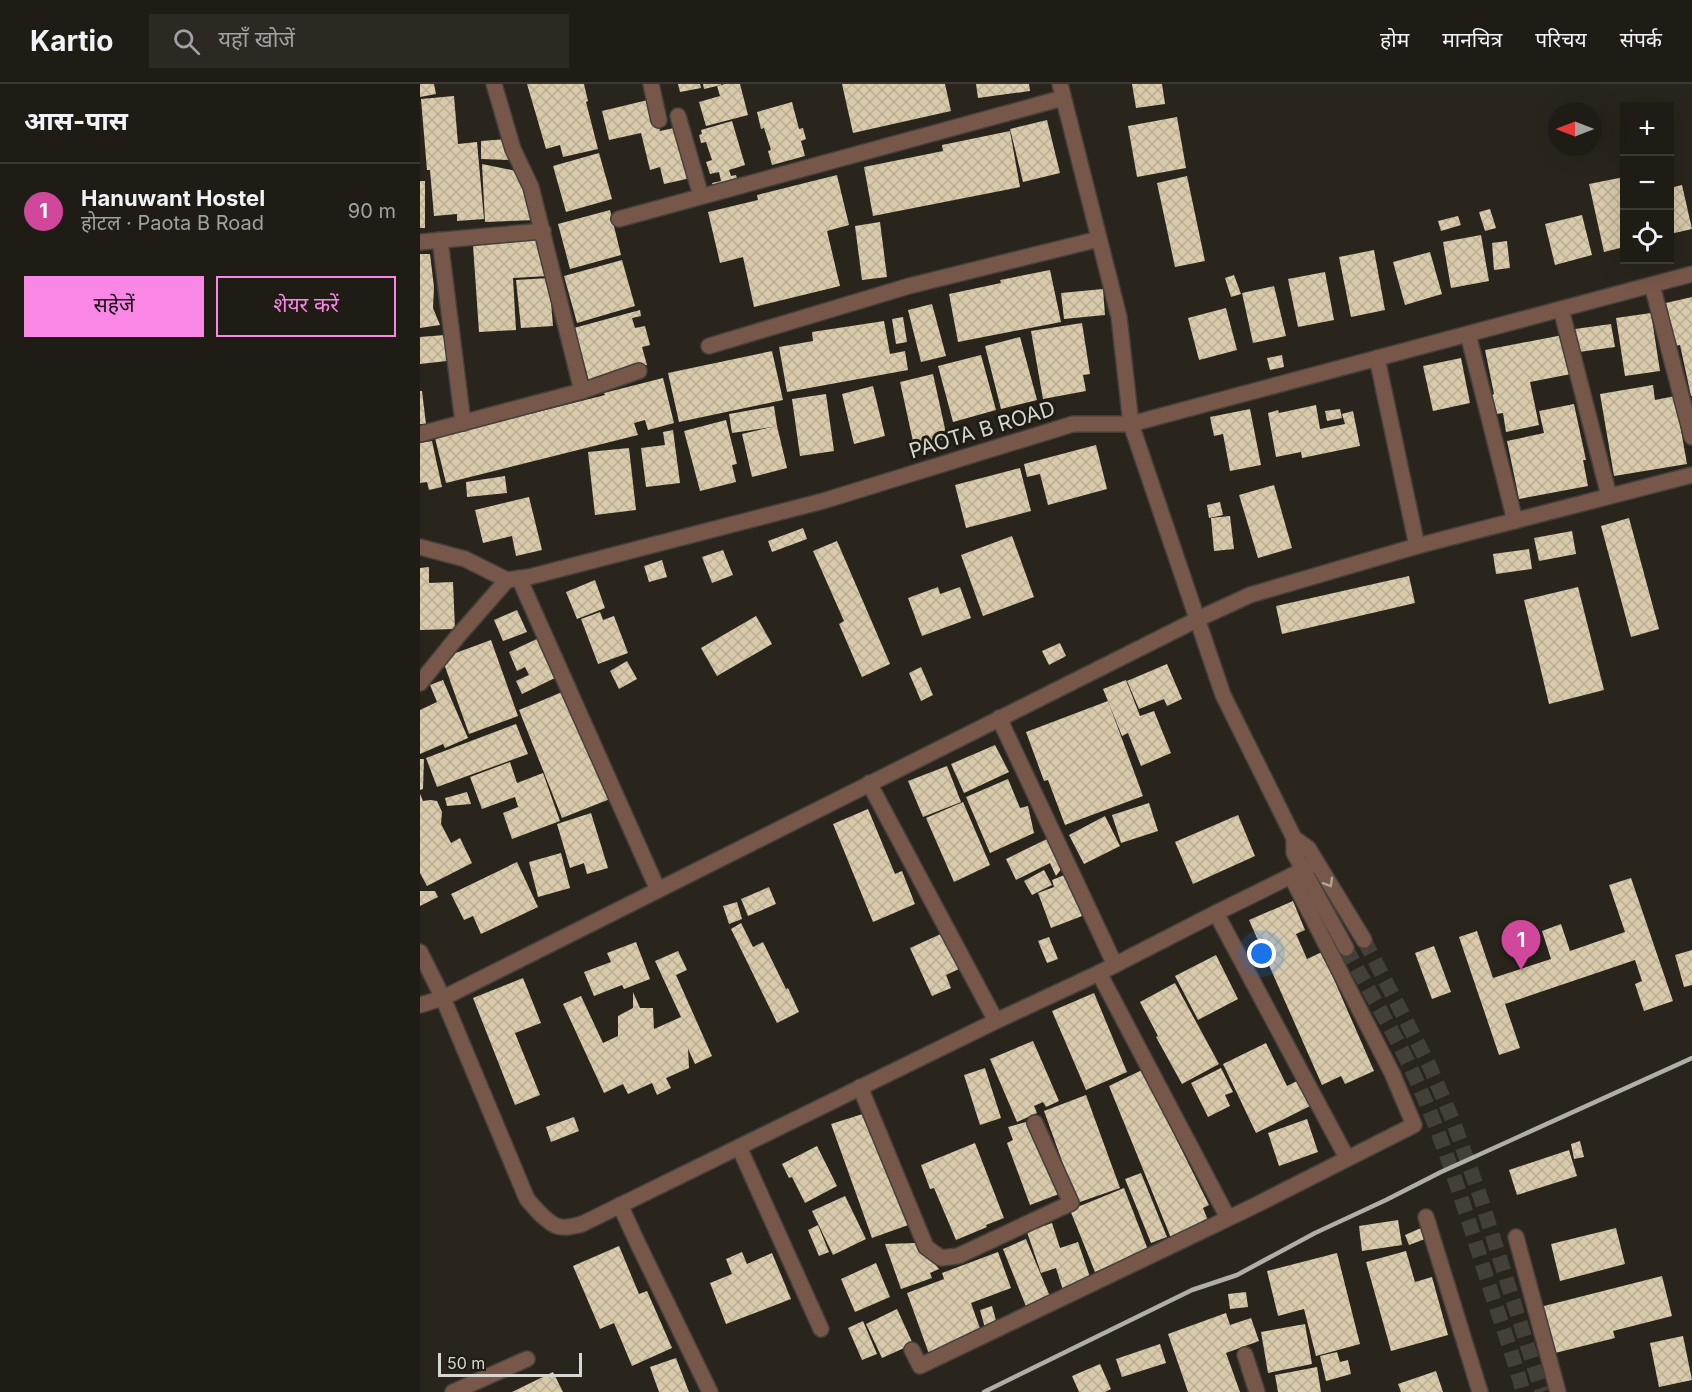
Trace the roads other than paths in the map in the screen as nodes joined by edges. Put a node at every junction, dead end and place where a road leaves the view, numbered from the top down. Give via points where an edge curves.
1 (494, 84) edge
2 (651, 84) edge
3 (1061, 91) edge
4 (678, 116) dead end
5 (659, 120) dead end
6 (701, 196) junction
7 (619, 219) dead end
8 (543, 231) junction
9 (1099, 239) junction
10 (440, 240) junction
11 (420, 242) edge
12 (1692, 274) edge
13 (1652, 285) junction
14 (1561, 309) junction
15 (1468, 334) junction
16 (708, 346) dead end
17 (1377, 358) junction
18 (639, 371) dead end
19 (582, 391) junction
20 (463, 423) junction
21 (1131, 424) junction
22 (420, 434) edge
23 (1692, 437) edge
24 (1692, 475) edge
25 (1609, 496) junction
26 (1515, 522) junction
27 (1417, 546) junction
28 (420, 547) edge
29 (513, 579) junction
30 (1198, 619) junction
31 (420, 683) edge
32 (999, 718) junction
33 (869, 783) junction
34 (1294, 838) junction
35 (1317, 863) junction
36 (1296, 873) junction
37 (658, 890) junction
38 (1216, 913) junction
39 (1364, 940) tunnel mouth
40 (1346, 948) tunnel mouth
41 (420, 951) edge
42 (1115, 965) junction
43 (1099, 973) junction
44 (443, 998) junction
45 (420, 1005) edge
46 (996, 1021) junction
47 (860, 1087) junction
48 (1035, 1123) dead end
49 (739, 1147) junction
50 (1347, 1158) junction
51 (620, 1205) junction
52 (1426, 1217) dead end
53 (1228, 1218) junction
54 (1516, 1237) dead end
55 (821, 1329) dead end
56 (912, 1350) dead end
57 (1245, 1355) dead end
58 (527, 1359) dead end
59 (453, 1392) edge
60 (710, 1392) edge
61 (1257, 1392) edge
62 (1480, 1392) edge
63 (1558, 1392) edge

1 - 8 street
2 - 5 street
3 - 6 street
3 - 9 street
4 - 6 street
6 - 7 street
8 - 10 street
8 - 19 street
9 - 16 street via 909,286
9 - 21 street via 1119,316
10 - 11 street
10 - 20 street
12 - 13 street, PAOTA B ROAD
13 - 14 street, PAOTA B ROAD
13 - 23 street
14 - 15 street, PAOTA B ROAD
14 - 25 street
15 - 17 street, PAOTA B ROAD
15 - 26 street
17 - 21 street, PAOTA B ROAD
17 - 27 street
18 - 19 street
19 - 20 street
20 - 22 street
21 - 29 street, PAOTA B ROAD via 1073,424 823,501
21 - 30 street
24 - 25 street
25 - 26 street
26 - 27 street
27 - 30 street via 1250,596
28 - 29 street via 465,559
29 - 31 street via 458,636
29 - 37 street
30 - 32 street
30 - 34 street via 1223,695
32 - 33 street
32 - 42 street
33 - 37 street
33 - 46 street
34 - 35 street via 1308,848
34 - 36 street
35 - 36 street
35 -> 39 street
36 - 38 street
36 - 40 street
36 - 50 street via 1414,1125
37 - 44 street
38 - 42 street
38 - 50 street
41 - 44 street
42 - 43 street
43 - 46 street
43 - 53 street
44 - 45 street
44 - 51 street via 527,1199 557,1227 582,1224
46 - 47 street
47 - 48 street via 926,1247 941,1258 958,1256 1071,1203
47 - 49 street
49 - 51 street
49 - 55 street
50 - 53 street
51 - 60 street
52 - 62 street
53 - 56 street via 920,1366
54 - 63 street
57 - 61 street
58 - 59 street

